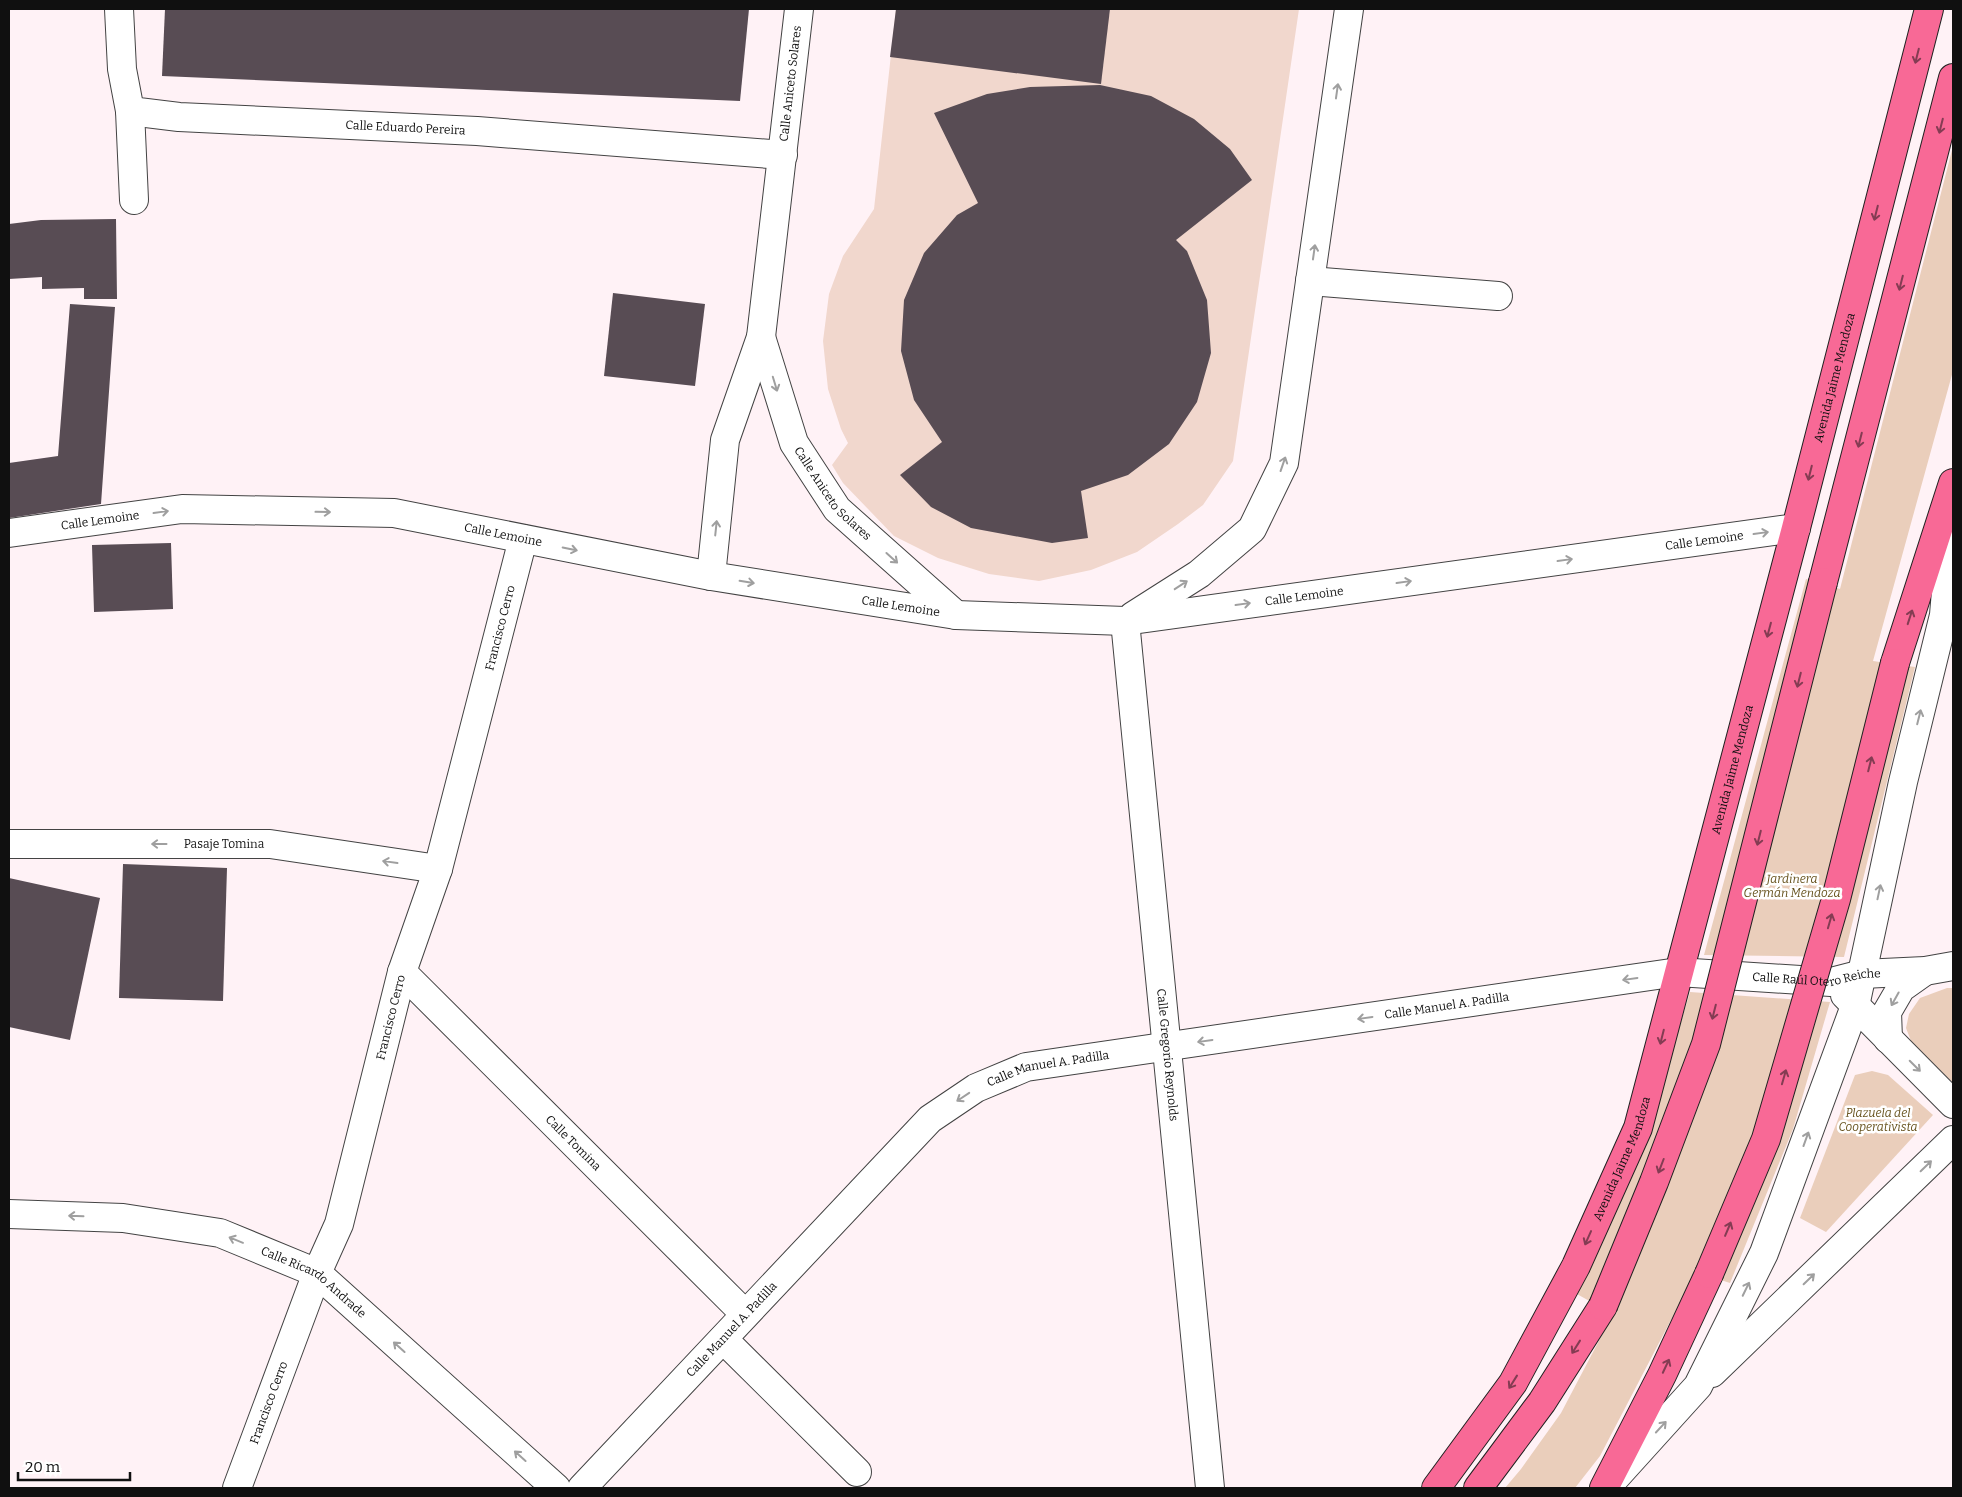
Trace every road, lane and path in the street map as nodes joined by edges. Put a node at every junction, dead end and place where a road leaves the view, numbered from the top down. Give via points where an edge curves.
1 (119, 9) edge
2 (799, 9) edge
3 (1349, 9) edge
4 (1929, 9) edge
5 (1953, 78) edge
6 (130, 111) junction
7 (783, 155) junction
8 (134, 200) dead end
9 (1310, 281) junction
10 (1498, 296) dead end
11 (761, 337) junction
12 (1953, 483) edge
13 (1953, 507) edge
14 (1796, 528) junction
15 (9, 534) edge
16 (523, 539) junction
17 (711, 576) junction
18 (956, 615) junction
19 (1126, 621) junction
20 (9, 844) edge
21 (438, 869) junction
22 (1953, 966) edge
23 (1925, 971) junction
24 (402, 972) junction
25 (1678, 972) junction
26 (1862, 974) junction
27 (1831, 982) junction
28 (1855, 1006) junction
29 (1888, 1039) junction
30 (1167, 1047) junction
31 (1953, 1104) edge
32 (1953, 1140) edge
33 (9, 1214) edge
34 (317, 1273) junction
35 (745, 1314) junction
36 (723, 1339) junction
37 (1698, 1386) junction
38 (857, 1472) dead end
39 (237, 1488) edge
40 (556, 1488) edge
41 (582, 1488) edge
42 (1210, 1488) edge
43 (1436, 1488) edge
44 (1478, 1488) edge
45 (1605, 1488) edge

1 - 6 street via 122,69
2 - 7 street, Calle Aniceto Solares
9 -> 3 street
4 -> 14 main road, Avenida Jaime Mendoza
5 -> 44 main road, bridge via 1706,1044 1654,1182 1602,1306 1542,1402
6 - 7 street, Calle Eduardo Pereira via 179,117 477,131
6 - 8 street
7 - 11 street, Calle Aniceto Solares
9 - 10 street
19 -> 9 street via 1199,574 1252,529 1284,463
17 -> 11 street, Calle Aniceto Solares via 725,440
11 -> 18 street, Calle Aniceto Solares via 794,442 837,509
45 -> 12 main road, bridge via 1709,1274 1766,1139 1836,899 1895,664
26 -> 13 street via 1902,782 1944,615
19 -> 14 street, Calle Lemoine
14 -> 25 main road, Avenida Jaime Mendoza
15 -> 16 street, Calle Lemoine via 182,509 394,514
16 -> 17 street, Calle Lemoine
16 - 21 street, Francisco Cerro
17 -> 18 street, Calle Lemoine
18 - 19 street, Calle Lemoine
19 - 30 street, Calle Gregorio Reynolds
21 -> 20 street, Pasaje Tomina via 270,844
21 - 24 street, Francisco Cerro
22 - 23 street, Calle Raúl Otero Reiche
23 - 26 street, Calle Raúl Otero Reiche
23 -> 29 street via 1901,988 1887,1012
24 - 34 street, Francisco Cerro via 339,1224
24 - 35 street, Calle Tomina
25 - 27 street, Calle Raúl Otero Reiche
25 -> 30 street, Calle Manuel A. Padilla
25 -> 43 main road, Avenida Jaime Mendoza via 1638,1128 1576,1266 1513,1383
26 - 27 street, Calle Raúl Otero Reiche
26 - 28 street
27 - 28 street
28 - 29 street
37 -> 28 street via 1764,1253
29 -> 31 street
30 -> 35 street, Calle Manuel A. Padilla via 1026,1067 976,1088 930,1119
30 - 42 street, Calle Gregorio Reynolds
37 -> 32 street
34 -> 33 street, Calle Ricardo Andrade via 220,1233 123,1218
34 - 39 street, Francisco Cerro
40 -> 34 street, Calle Ricardo Andrade
35 - 36 street, Calle Manuel A. Padilla
36 - 38 street
36 - 41 street, Calle Manuel A. Padilla
45 -> 37 street

